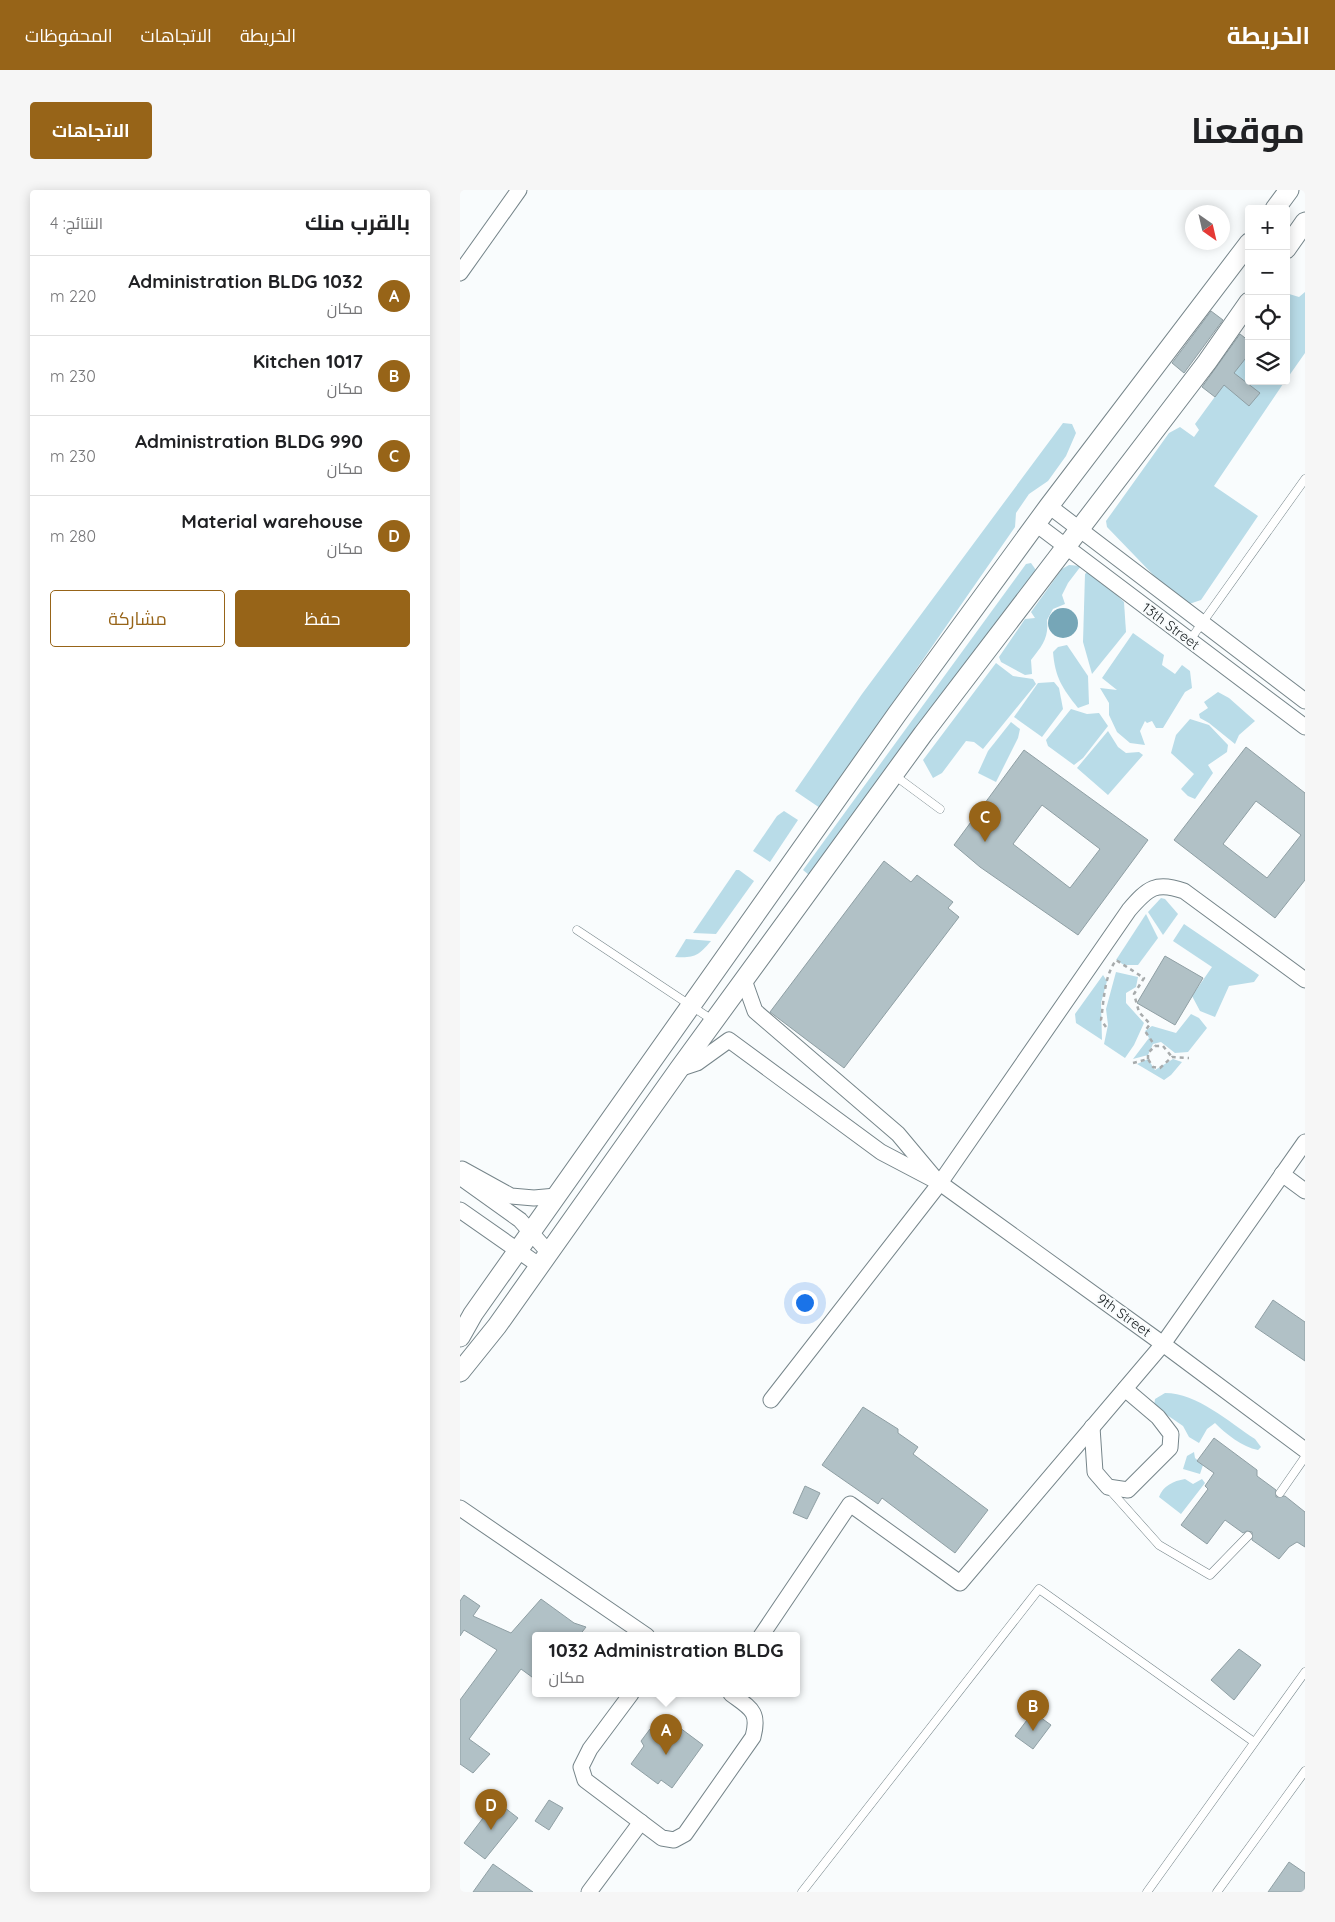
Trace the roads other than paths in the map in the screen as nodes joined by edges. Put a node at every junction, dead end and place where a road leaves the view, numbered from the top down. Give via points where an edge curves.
1 (519, 190) edge
2 (1288, 190) edge
3 (1277, 205) edge
4 (1305, 222) edge
5 (1290, 243) edge
6 (1245, 248) edge
7 (460, 273) edge
8 (1245, 308) edge
9 (1305, 479) edge
10 (1049, 506) junction
11 (1036, 524) junction
12 (1080, 530) junction
13 (1066, 547) junction
14 (1202, 623) junction
15 (1190, 640) junction
16 (1305, 701) edge
17 (1305, 727) edge
18 (894, 775) junction
19 (940, 809) dead end
20 (576, 930) dead end
21 (744, 980) junction
22 (1305, 980) edge
23 (692, 1006) junction
24 (714, 1021) junction
25 (679, 1069) junction
26 (1305, 1142) edge
27 (460, 1168) edge
28 (1282, 1174) junction
29 (460, 1177) edge
30 (940, 1183) junction
31 (1305, 1191) edge
32 (556, 1196) junction
33 (460, 1210) edge
34 (531, 1232) junction
35 (518, 1250) junction
36 (545, 1259) junction
37 (460, 1337) edge
38 (1163, 1344) junction
39 (460, 1372) edge
40 (1125, 1389) junction
41 (771, 1400) dead end
42 (1092, 1427) junction
43 (1305, 1450) edge
44 (1305, 1458) edge
45 (1108, 1487) junction
46 (1280, 1493) dead end
47 (460, 1508) edge
48 (1248, 1536) dead end
49 (641, 1632) edge
50 (764, 1632) edge
51 (1305, 1672) edge
52 (629, 1697) edge
53 (735, 1697) edge
54 (1254, 1742) junction
55 (1305, 1771) edge
56 (641, 1822) junction
57 (589, 1892) edge
58 (802, 1892) edge
59 (1147, 1892) edge
60 (1217, 1892) edge

1 - 7 street
2 - 3 street
4 - 5 street
6 - 10 street
8 - 12 street
9 - 14 lane
10 - 11 street
10 - 12 street, 13th Street
11 - 13 street, 13th Street
11 - 23 street via 897,714
12 - 13 street
12 - 14 street, 13th Street
13 - 15 street, 13th Street
13 - 18 street
14 - 15 lane
14 - 16 street, 13th Street
15 - 17 street, 13th Street
18 - 19 lane
18 - 21 street
20 - 23 lane
21 - 24 street
21 - 30 street via 755,1011 898,1134
22 - 30 street via 1184,891 1166,885 1144,893
23 - 24 lane
23 - 32 street
24 - 25 street
25 - 30 street via 697,1063 728,1040 881,1152
25 - 36 street
26 - 28 street
27 - 32 street via 512,1196
28 - 31 street
28 - 38 street
29 - 34 street via 520,1220
30 - 38 street, 9th Street
30 - 41 street
32 - 34 street
33 - 35 street
34 - 35 street
34 - 36 street
35 - 36 street
35 - 37 street
36 - 39 street
38 - 40 street
38 - 43 street, 9th Street
40 - 42 street
40 - 45 street via 1158,1417 1171,1434 1170,1448 1128,1490
42 - 45 street via 1095,1472
42 - 50 street via 960,1583 850,1504
44 - 46 lane
45 - 48 lane via 1159,1545 1210,1574
47 - 49 street
51 - 54 lane
52 - 56 street via 590,1749 581,1767 585,1780
53 - 56 street via 754,1712 757,1722 753,1737 685,1834 674,1840 662,1838
54 - 58 lane via 1039,1589
54 - 59 lane
55 - 60 lane
56 - 57 street

